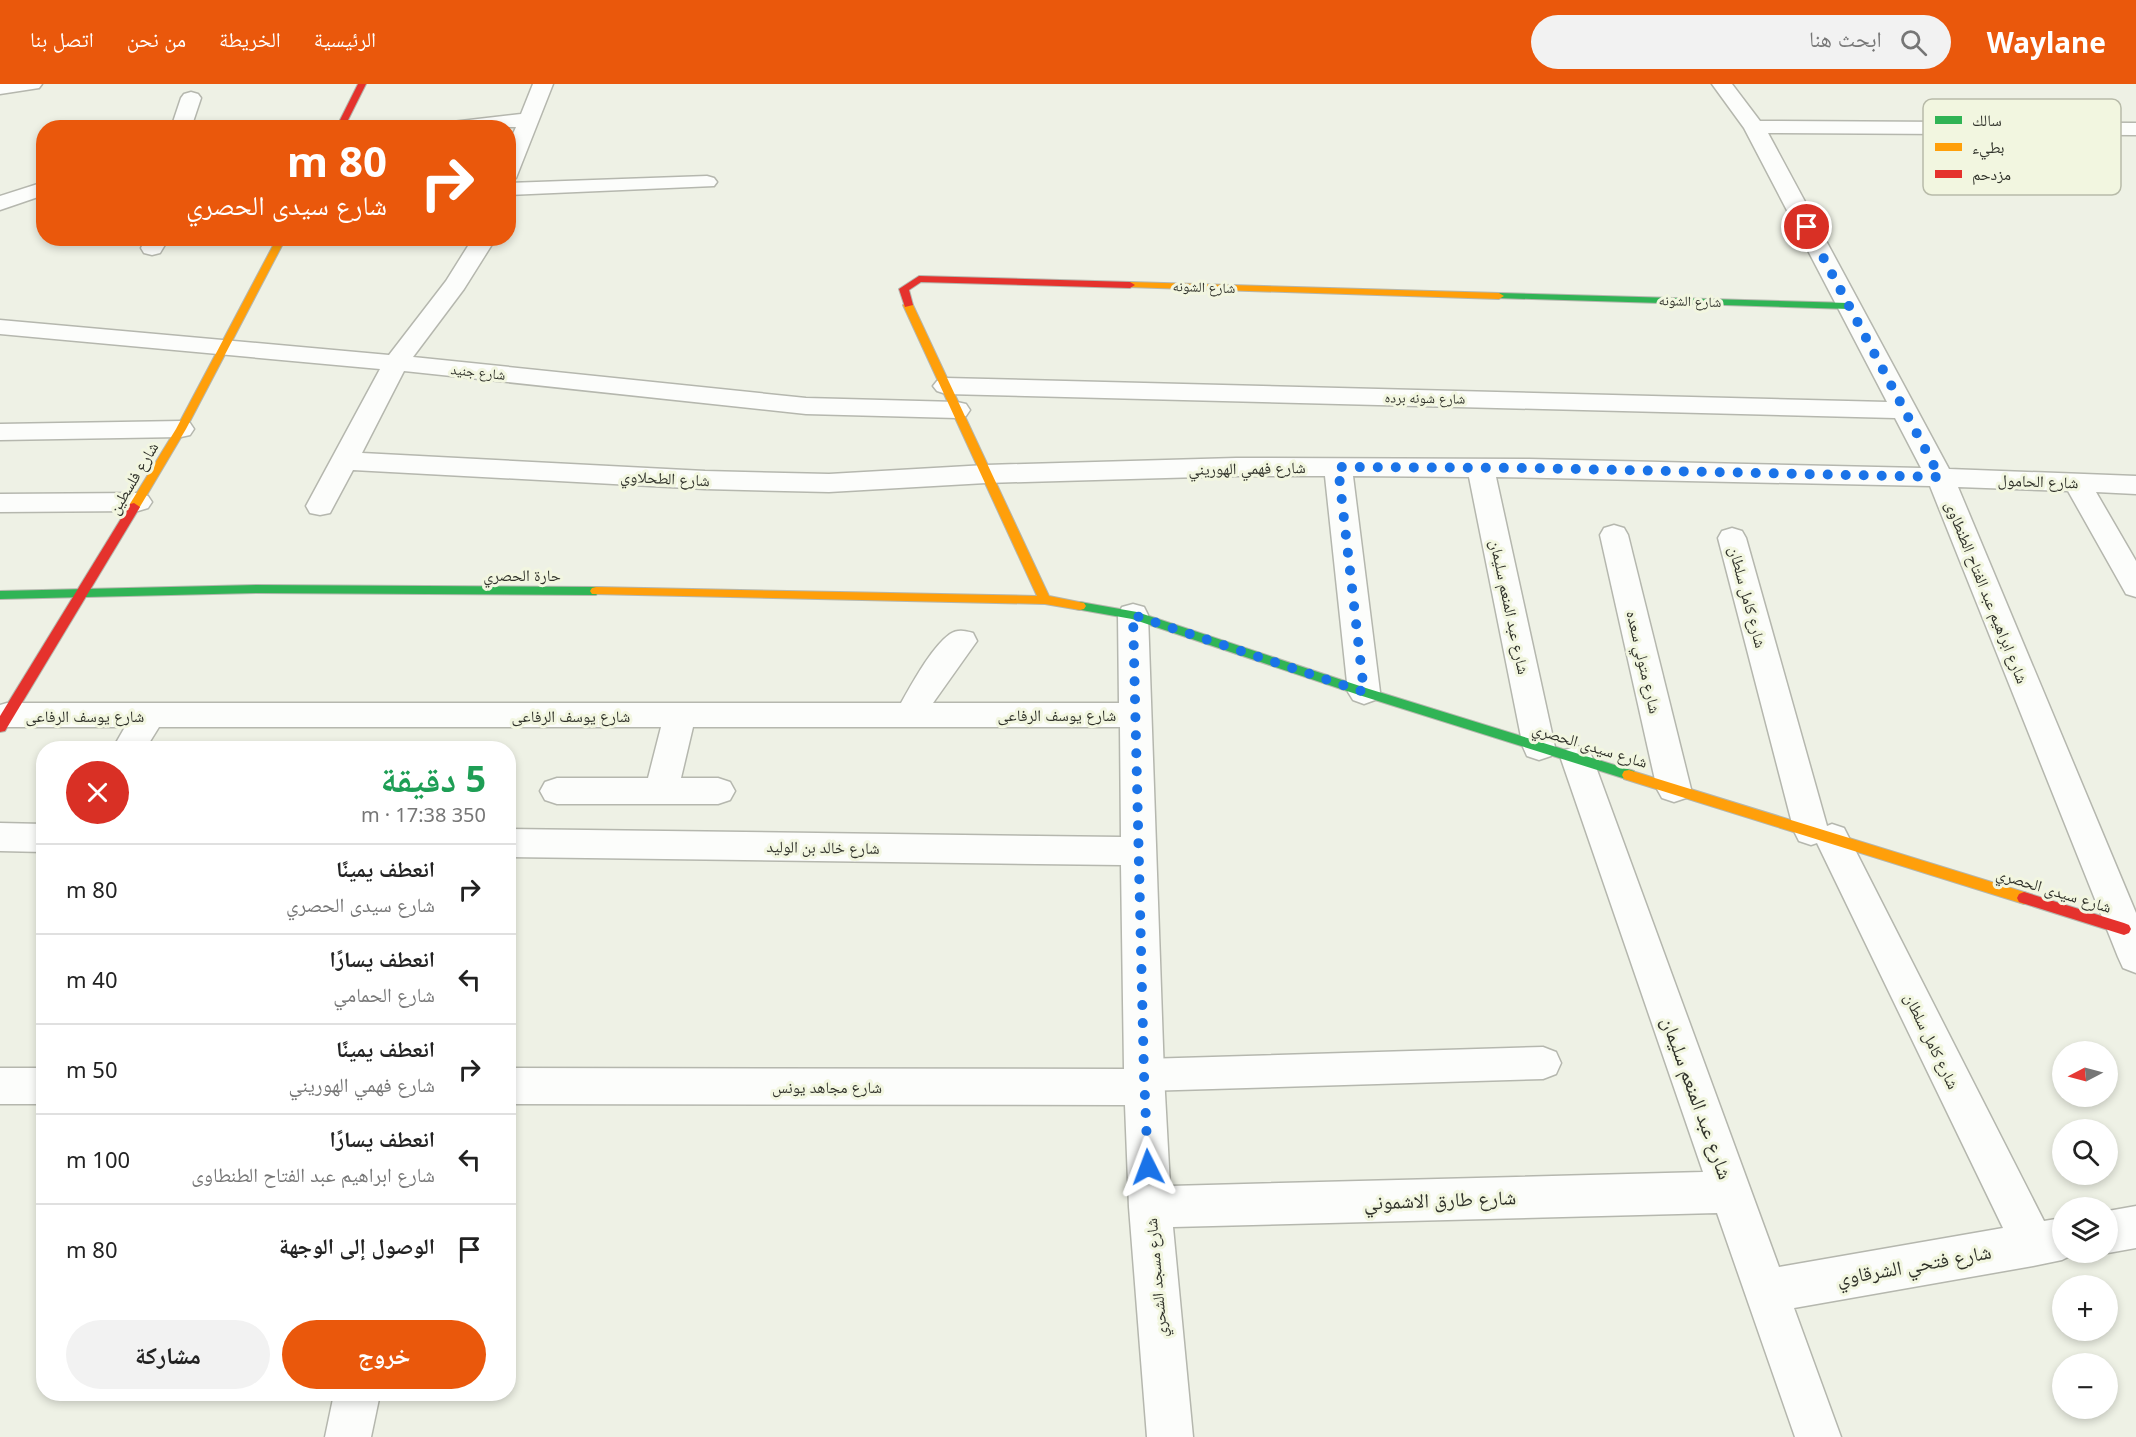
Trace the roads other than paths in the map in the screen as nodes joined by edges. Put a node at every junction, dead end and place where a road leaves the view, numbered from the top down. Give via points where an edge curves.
1 (32, 84) edge
2 (362, 84) edge
3 (543, 84) edge
4 (1722, 84) edge
5 (0, 88) edge
6 (191, 98) dead end
7 (529, 119) junction
8 (184, 120) edge
9 (344, 120) edge
10 (516, 121) edge
11 (1754, 127) junction
12 (1923, 128) edge
13 (2121, 129) edge
14 (2136, 129) edge
15 (516, 152) edge
16 (707, 182) dead end
17 (516, 189) edge
18 (36, 191) edge
19 (0, 203) edge
20 (278, 246) edge
21 (480, 246) edge
22 (1849, 306) junction
23 (0, 327) edge
24 (224, 348) junction
25 (396, 363) junction
26 (946, 386) junction
27 (957, 410) junction
28 (1904, 410) junction
29 (181, 429) junction
30 (0, 432) edge
31 (344, 461) junction
32 (1338, 467) junction
33 (1481, 468) junction
34 (986, 474) junction
35 (1940, 477) junction
36 (2077, 483) junction
37 (2136, 485) edge
38 (138, 502) junction
39 (0, 503) edge
40 (320, 506) dead end
41 (1614, 535) dead end
42 (1732, 538) dead end
43 (2136, 587) edge
44 (82, 595) junction
45 (0, 596) edge
46 (1045, 600) junction
47 (1133, 615) junction
48 (962, 641) dead end
49 (1364, 692) junction
50 (911, 715) junction
51 (1135, 715) junction
52 (149, 716) junction
53 (680, 716) junction
54 (4, 721) edge
55 (133, 741) edge
56 (1539, 747) junction
57 (1577, 759) junction
58 (1674, 789) junction
59 (557, 791) dead end
60 (661, 791) junction
61 (718, 791) dead end
62 (1821, 834) junction
63 (0, 837) edge
64 (36, 838) edge
65 (516, 843) edge
66 (1138, 851) junction
67 (2124, 929) junction
68 (2136, 957) edge
69 (1543, 1063) dead end
70 (1144, 1081) junction
71 (0, 1086) edge
72 (36, 1086) edge
73 (516, 1086) edge
74 (1731, 1192) junction
75 (1150, 1208) junction
76 (2136, 1227) edge
77 (2118, 1230) edge
78 (2048, 1242) edge
79 (1766, 1291) junction
80 (356, 1401) edge
81 (348, 1437) edge
82 (1170, 1437) edge
83 (1818, 1437) edge

1 - 5 street
2 - 9 street
3 - 7 street
4 - 11 street, شارع ابراهيم عبد الفتاح الطنطاوى
6 - 8 street
7 - 10 street
7 - 15 street
11 - 12 street
11 - 22 street, شارع ابراهيم عبد الفتاح الطنطاوى
13 - 14 street
16 - 17 lane
18 - 19 street
20 - 24 street, شارع فلسطين
21 - 25 street
22 - 26 street, شارع الشونه via 919,279 908,285 904,293
22 - 28 street, شارع ابراهيم عبد الفتاح الطنطاوى
23 - 24 street, شارع جنيد
24 - 25 street, شارع جنيد
24 - 29 street, شارع فلسطين
25 - 27 street, شارع جنيد via 806,406
25 - 31 street
26 - 27 street, شارع الشونه
26 - 28 street, شارع شونه برده
27 - 34 street, شارع الشونه
28 - 35 street, شارع ابراهيم عبد الفتاح الطنطاوى
29 - 30 street
29 - 38 street, شارع فلسطين
31 - 34 street, شارع الطحلاوي via 829,483
31 - 40 street
32 - 33 street, شارع فهمي الهوريني
32 - 34 street, شارع فهمي الهوريني
32 - 49 street
33 - 35 street, شارع فهمي الهوريني
33 - 56 street, شارع عبد المنعم سليمان
34 - 46 street, شارع الشونه
35 - 36 street, شارع الحامول
35 - 67 street, شارع ابراهيم عبد الفتاح الطنطاوى
36 - 37 street, شارع الحامول
36 - 43 street
38 - 39 street
38 - 44 street, شارع فلسطين
41 - 58 street, شارع متولي سعده
42 - 62 street, شارع كامل سلطان
44 - 45 street, حارة الحصري
44 - 46 street, حارة الحصري via 256,589
44 - 54 street, شارع فلسطين
46 - 47 street, شارع سيدى الحصري
47 - 49 street, شارع سيدى الحصري
47 - 51 street, شارع مسجد الشحري
48 - 50 street via 940,664
49 - 56 street, شارع سيدى الحصري
50 - 51 street, شارع يوسف الرفاعى
50 - 53 street, شارع يوسف الرفاعى
51 - 66 street, شارع مسجد الشحري
52 - 53 street, شارع يوسف الرفاعى
52 - 54 street, شارع يوسف الرفاعى
52 - 55 street
53 - 60 street
56 - 57 street, شارع سيدى الحصري
57 - 58 street, شارع سيدى الحصري
57 - 74 street, شارع عبد المنعم سليمان
58 - 62 street, شارع سيدى الحصري
59 - 60 street
60 - 61 street
62 - 67 street, شارع سيدى الحصري
62 - 78 street, شارع كامل سلطان
63 - 64 street
65 - 66 street, شارع خالد بن الوليد
66 - 70 street, شارع مسجد الشحري
67 - 68 street, شارع ابراهيم عبد الفتاح الطنطاوى
69 - 70 lane
70 - 73 street, شارع مجاهد يونس
70 - 75 street, شارع مسجد الشحري
71 - 72 street
74 - 75 street, شارع طارق الاشموني
74 - 79 street, شارع عبد المنعم سليمان
75 - 82 street, شارع مسجد الشحري
76 - 77 street
78 - 79 street, شارع فتحي الشرقاوي
79 - 83 street, شارع عبد المنعم سليمان
80 - 81 street

